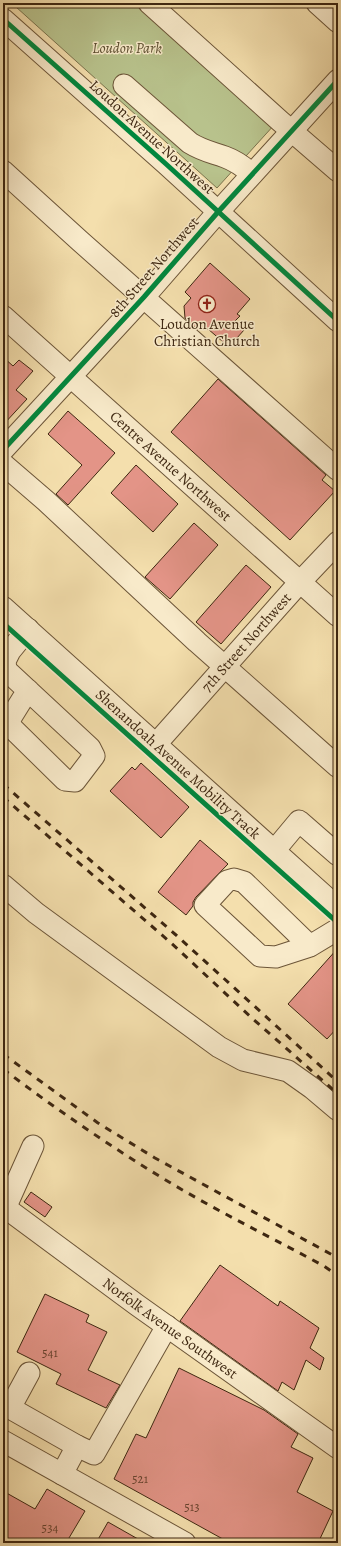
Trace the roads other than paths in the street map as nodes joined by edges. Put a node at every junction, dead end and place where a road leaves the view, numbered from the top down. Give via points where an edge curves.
1 (149, 3) edge
2 (317, 3) edge
3 (3, 19) edge
4 (338, 22) edge
5 (338, 80) edge
6 (124, 85) dead end
7 (292, 131) junction
8 (3, 171) edge
9 (338, 172) edge
10 (252, 174) junction
11 (218, 212) junction
12 (144, 297) junction
13 (3, 316) edge
14 (338, 321) edge
15 (70, 377) junction
16 (3, 450) edge
17 (3, 464) edge
18 (338, 470) edge
19 (338, 542) edge
20 (300, 582) junction
21 (3, 607) edge
22 (338, 616) edge
23 (28, 629) junction
24 (225, 666) junction
25 (28, 690) dead end
26 (156, 744) junction
27 (338, 767) edge
28 (274, 850) junction
29 (338, 856) edge
30 (3, 885) edge
31 (338, 908) edge
32 (338, 929) edge
33 (310, 946) junction
34 (338, 1110) edge
35 (33, 1146) dead end
36 (4, 1209) edge
37 (167, 1326) junction
38 (29, 1372) dead end
39 (3, 1441) edge
40 (77, 1446) junction
41 (338, 1448) edge
42 (62, 1474) junction
43 (186, 1543) edge

1 - 7 street
2 - 4 street
3 - 11 street, Loudon Avenue Northwest
5 - 7 street, 8th Street Northwest
6 - 10 street via 190,143 202,151 226,157
7 - 9 street
7 - 10 street, 8th Street Northwest
8 - 12 street
10 - 11 street, 8th Street Northwest
11 - 12 street, 8th Street Northwest
11 - 14 street, Loudon Avenue Northwest
12 - 15 street, 8th Street Northwest
12 - 18 street
13 - 15 street, Centre Avenue Northwest
15 - 16 street, 8th Street Northwest
15 - 20 street, Centre Avenue Northwest
17 - 24 street
19 - 20 street, 7th Street Northwest
20 - 22 street, Centre Avenue Northwest
20 - 24 street, 7th Street Northwest
21 - 23 street
23 - 25 street via 5,661 6,670
23 - 26 street
24 - 26 street, 7th Street Northwest
24 - 27 street
26 - 28 street
28 - 29 street via 299,821
28 - 31 street
30 - 34 street via 36,913 219,1047 243,1060 288,1071
32 - 33 street
33 - 33 street via 276,957 260,956 205,904 227,881 244,882
35 - 36 street
36 - 37 street, Norfolk Avenue Southwest
37 - 40 street via 94,1454
37 - 41 street, Norfolk Avenue Southwest
38 - 40 street via 10,1408
39 - 42 street
40 - 42 street
42 - 43 street

